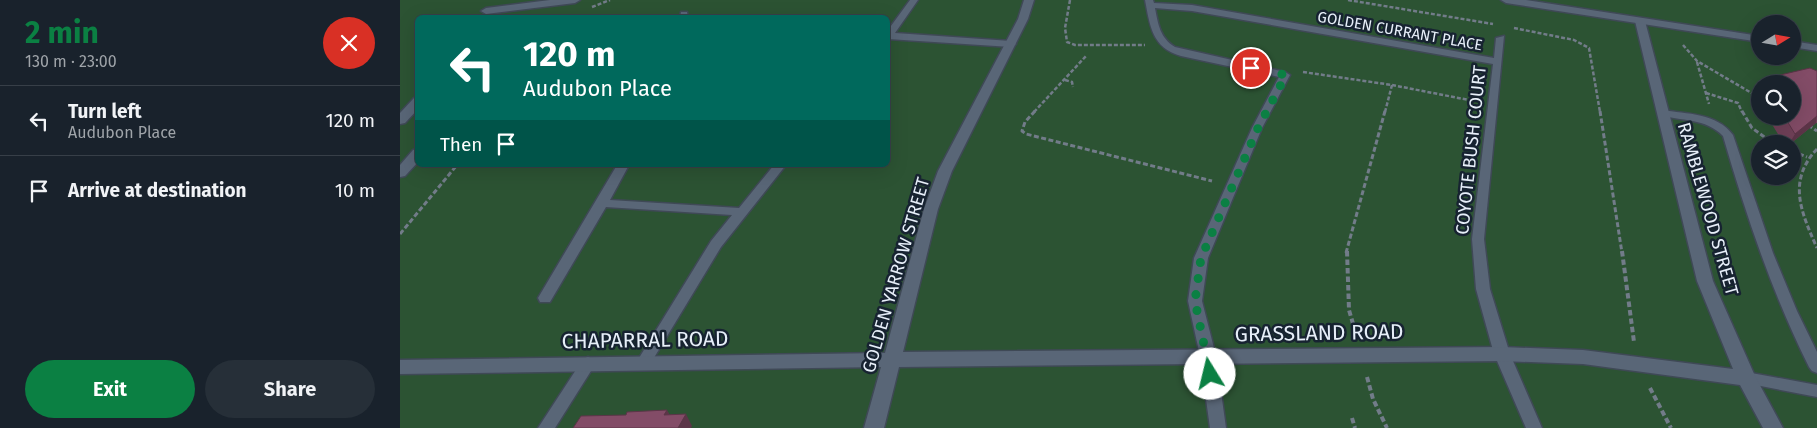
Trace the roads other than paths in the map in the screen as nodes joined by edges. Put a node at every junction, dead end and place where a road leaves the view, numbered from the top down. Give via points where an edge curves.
1 (493, 0) edge
2 (575, 0) edge
3 (914, 0) edge
4 (1029, 0) edge
5 (1506, 0) edge
6 (1150, 2) edge
7 (528, 3) edge
8 (484, 14) edge
9 (520, 15) edge
10 (1640, 21) junction
11 (1502, 32) road end
12 (890, 33) edge
13 (890, 36) edge
14 (1751, 38) edge
15 (1011, 44) junction
16 (1801, 45) edge
17 (1817, 48) edge
18 (1498, 62) junction
19 (415, 104) edge
20 (1662, 112) junction
21 (400, 120) edge
22 (415, 156) edge
23 (621, 167) edge
24 (778, 167) edge
25 (400, 173) edge
26 (602, 203) junction
27 (741, 212) junction
28 (545, 298) dead end
29 (1502, 354) junction
30 (1208, 356) junction
31 (891, 361) junction
32 (644, 362) junction
33 (588, 363) junction
34 (400, 367) edge
35 (1817, 367) edge
36 (1746, 378) junction
37 (1817, 391) edge
38 (546, 428) edge
39 (874, 428) edge
40 (1218, 428) edge
41 (1534, 428) edge
42 (1773, 428) edge

1 - 8 street
2 - 7 street
3 - 12 lane
4 - 15 street, GOLDEN YARROW STREET
5 - 10 street
6 - 18 lane, GOLDEN CURRANT PLACE
6 - 30 lane via 1161,44 1181,53 1286,75 1258,128 1201,258 1195,301
7 - 8 street
7 - 9 street
10 - 14 street
10 - 20 street, RAMBLEWOOD STREET
11 - 18 lane, COYOTE BUSH COURT
13 - 15 lane
15 - 31 street, GOLDEN YARROW STREET via 945,171 931,209
16 - 17 street
18 - 29 lane, COYOTE BUSH COURT via 1478,239 1483,289
19 - 21 street
20 - 35 lane via 1714,124 1728,135 1774,276
20 - 36 street, RAMBLEWOOD STREET via 1705,282
22 - 25 street
23 - 26 lane
24 - 27 lane
26 - 27 lane
26 - 28 lane
27 - 32 lane via 716,244
29 - 30 street, GRASSLAND ROAD
29 - 36 street, GRASSLAND ROAD via 1583,357
29 - 41 lane, COYOTE BUSH COURT
30 - 31 street, GRASSLAND ROAD
30 - 40 lane
31 - 32 street, CHAPARRAL ROAD
31 - 39 street, GOLDEN YARROW STREET
32 - 33 street, CHAPARRAL ROAD
33 - 34 street, CHAPARRAL ROAD
33 - 38 lane
36 - 37 lane
36 - 42 street, RAMBLEWOOD STREET

